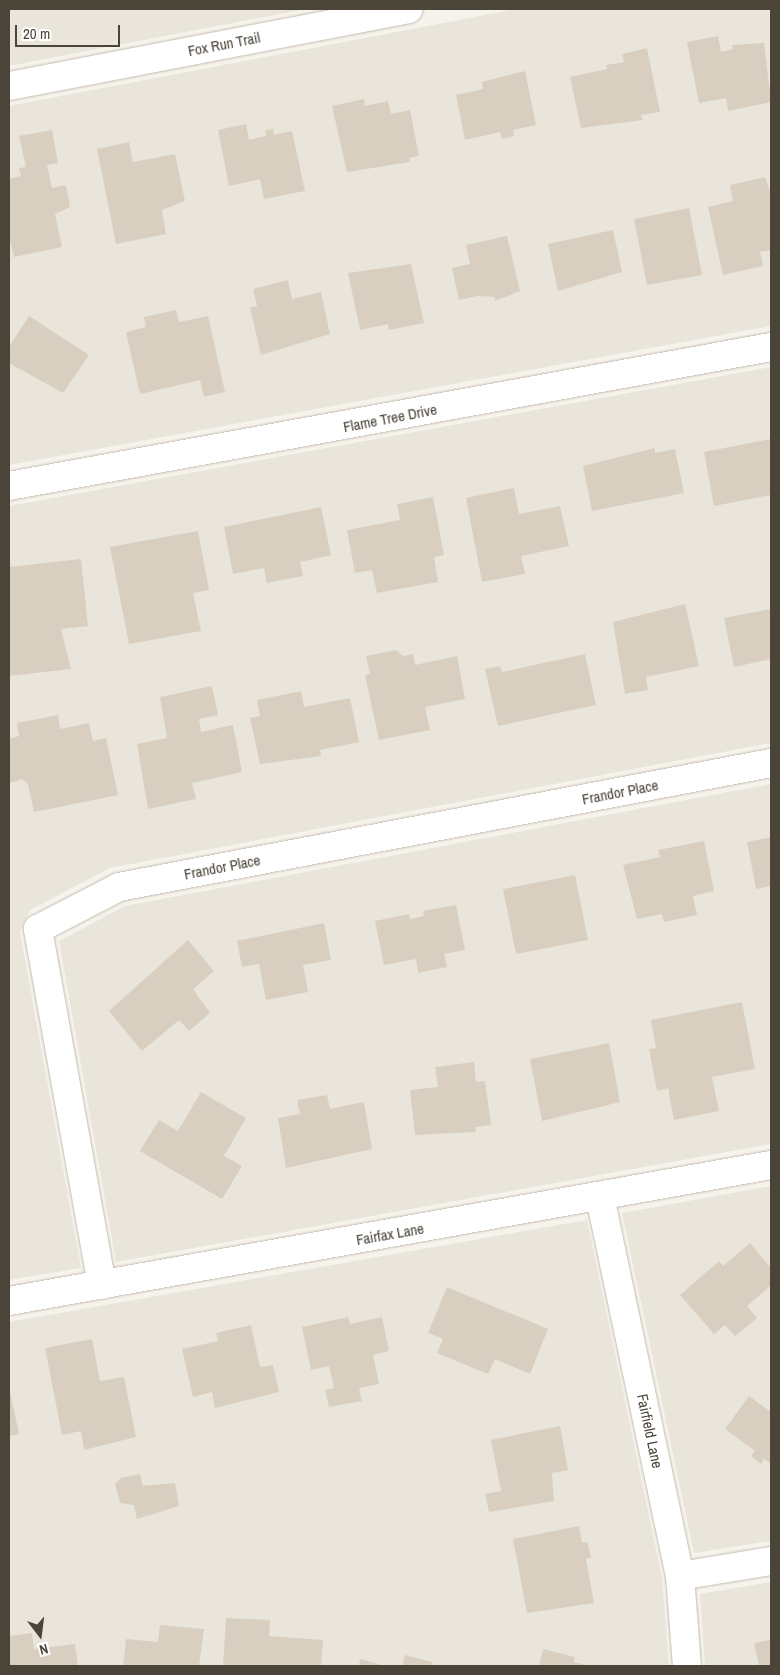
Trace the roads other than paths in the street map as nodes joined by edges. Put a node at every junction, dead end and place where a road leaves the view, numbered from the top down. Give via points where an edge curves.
1 (409, 9) edge
2 (9, 86) edge
3 (771, 347) edge
4 (9, 486) edge
5 (771, 763) edge
6 (771, 1165) edge
7 (600, 1197) junction
8 (102, 1285) junction
9 (9, 1301) edge
10 (771, 1561) edge
11 (680, 1576) junction
12 (687, 1666) edge

1 - 2 street, Fox Run Trail
3 - 4 street, Flame Tree Drive
5 - 8 street, Frandor Place via 119,887 38,929
6 - 7 street, Fairfax Lane
7 - 8 street, Fairfax Lane
7 - 11 street, Fairfield Lane
8 - 9 street, Fairfax Lane
10 - 11 street
11 - 12 street, Fairfield Lane

